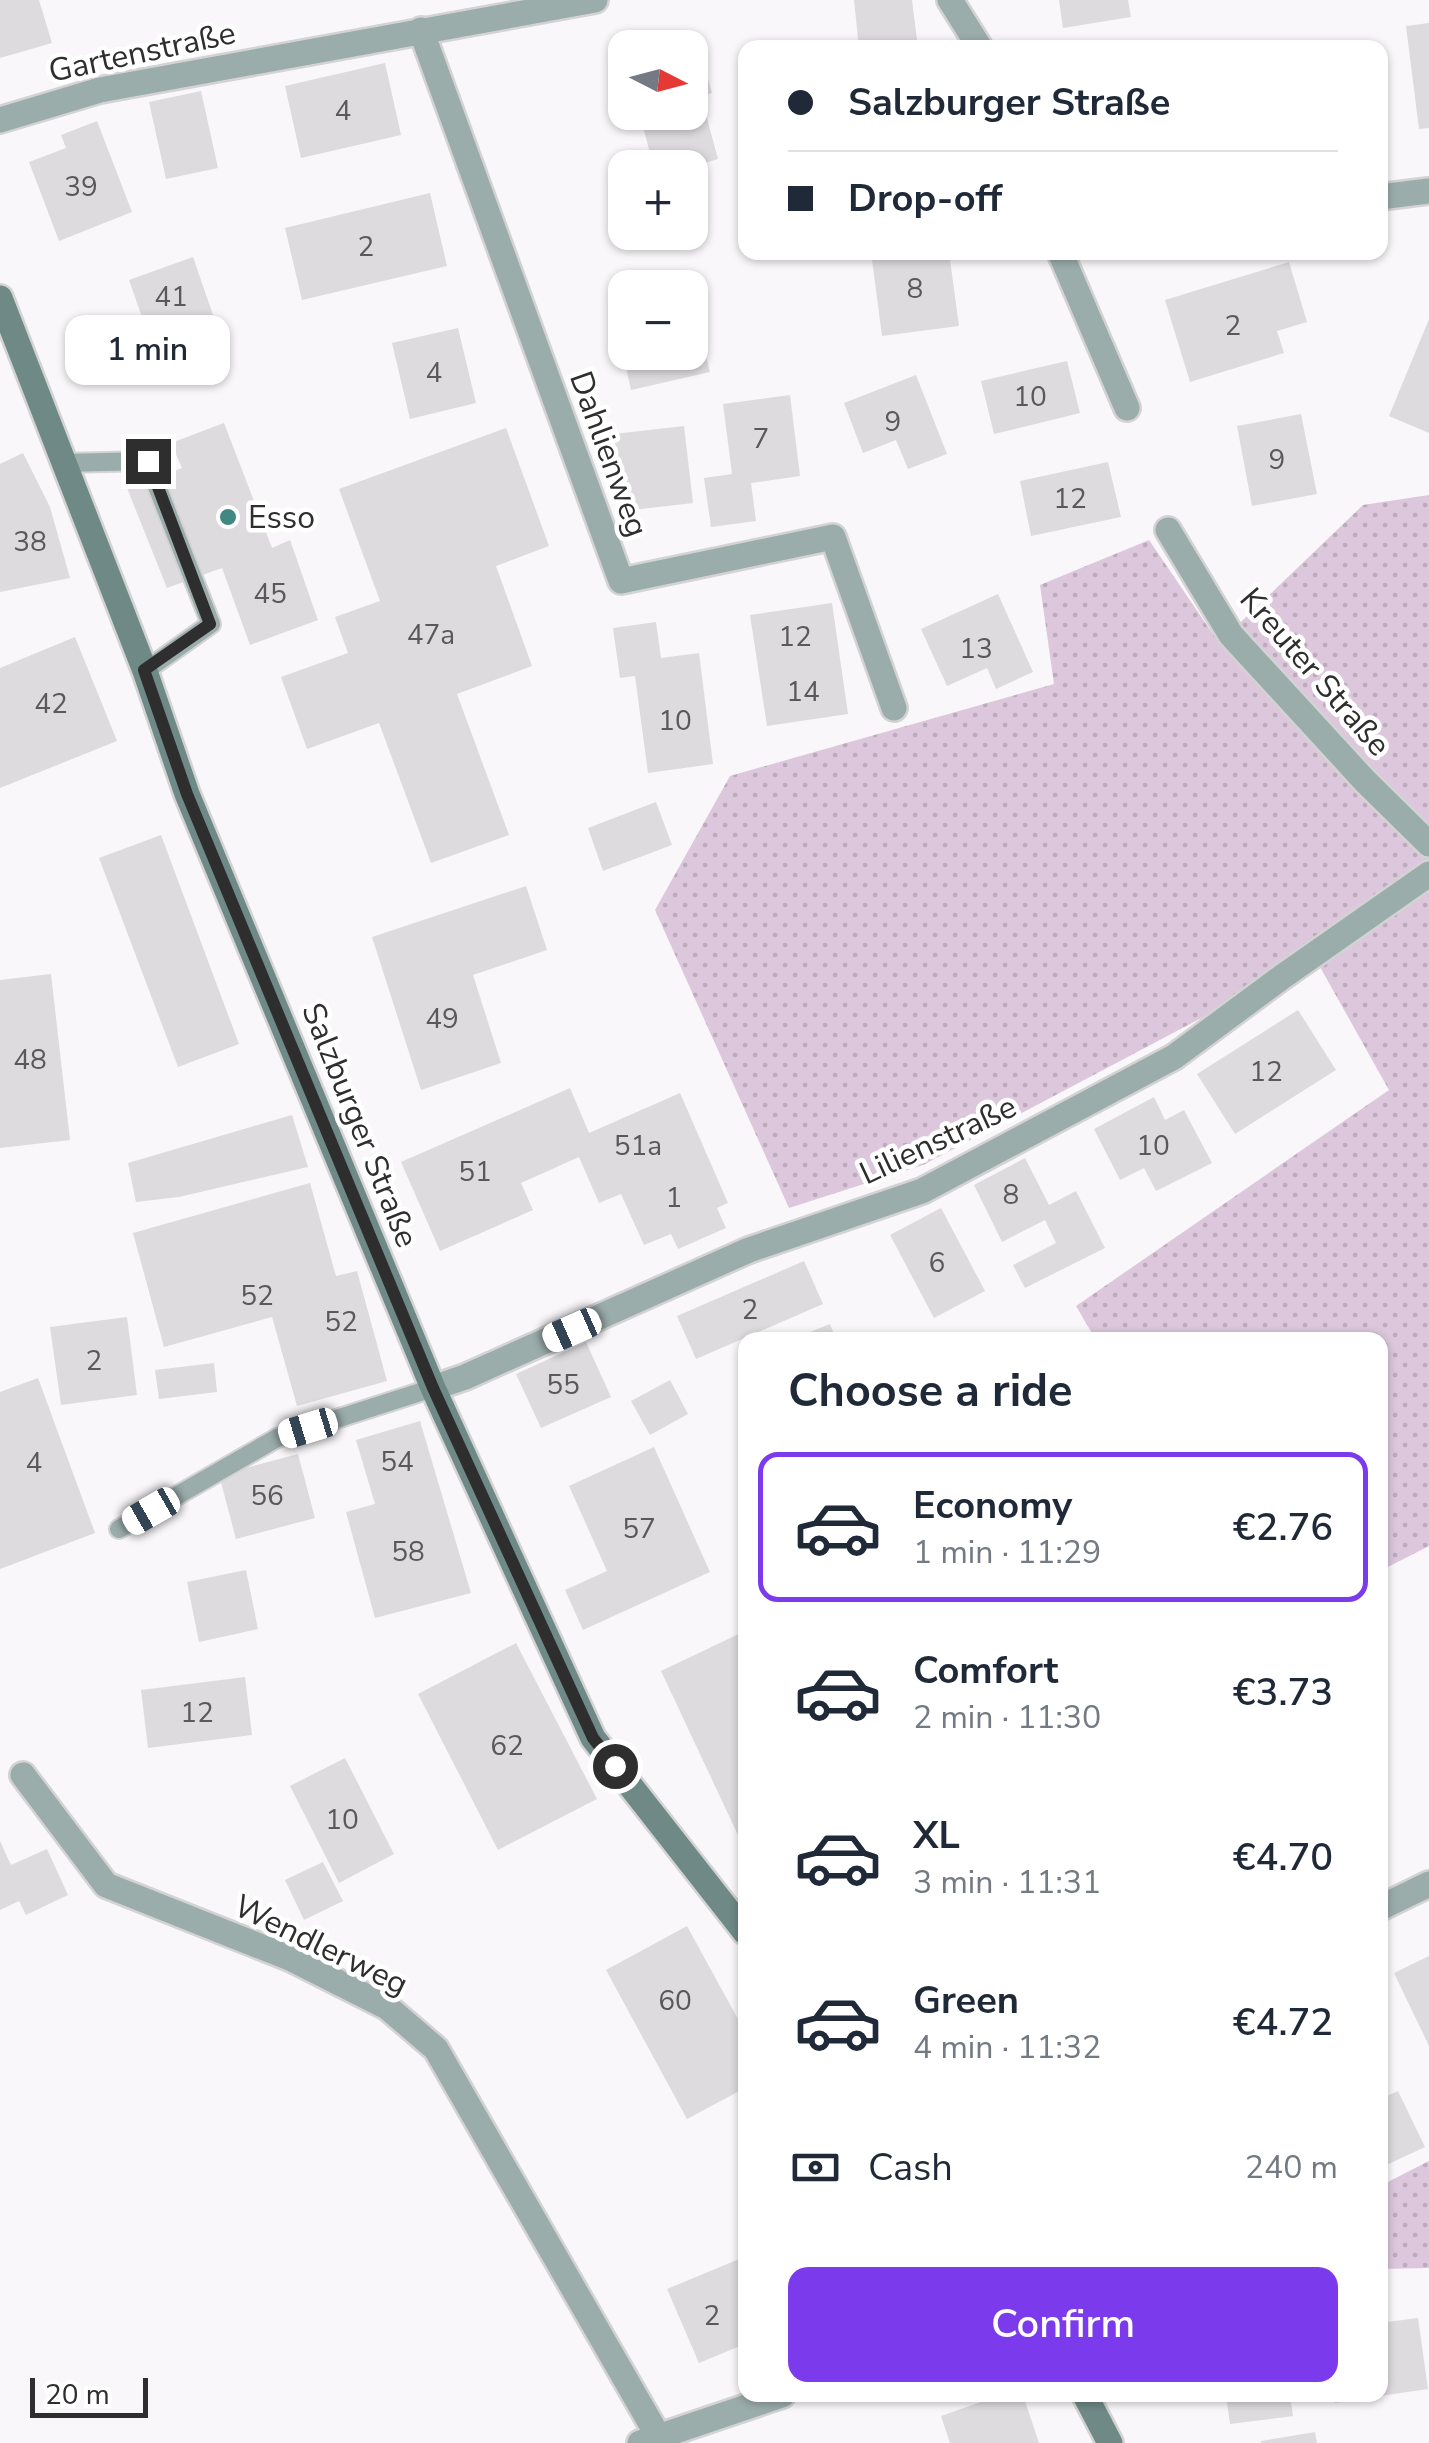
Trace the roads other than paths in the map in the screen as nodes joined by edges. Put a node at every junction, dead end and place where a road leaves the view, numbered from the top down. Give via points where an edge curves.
1 (594, 0) edge
2 (950, 0) edge
3 (421, 30) junction
4 (975, 40) edge
5 (0, 120) edge
6 (1429, 191) edge
7 (1388, 196) edge
8 (1063, 260) edge
9 (0, 298) edge
10 (1127, 408) dead end
11 (64, 463) junction
12 (1168, 530) dead end
13 (144, 670) junction
14 (894, 708) dead end
15 (1429, 844) edge
16 (1429, 874) edge
17 (433, 1388) junction
18 (119, 1529) dead end
19 (22, 1775) dead end
20 (1429, 1884) edge
21 (1388, 1904) edge
22 (738, 1923) edge
23 (763, 2402) edge
24 (1089, 2402) edge
25 (654, 2441) edge
26 (1110, 2443) edge

1 - 3 street, Gartenstraße
2 - 4 street
3 - 5 street, Gartenstraße via 100,90
3 - 14 street, Dahlienweg via 621,582 833,537
6 - 7 street
8 - 10 street
9 - 11 main road, Salzburger Straße
11 - 13 main road, Salzburger Straße
11 - 13 lane via 148,461 210,624
12 - 15 street, Kreuter Straße via 1231,635
13 - 17 main road, Salzburger Straße via 187,794
16 - 17 street, Lilienstraße via 1174,1057 922,1191 749,1250
17 - 18 lane via 278,1438
17 - 22 main road, Salzburger Straße via 593,1738
19 - 25 street, Wendlerweg via 106,1885 292,1959 387,2007 436,2049
20 - 21 street
23 - 25 street
24 - 26 main road

